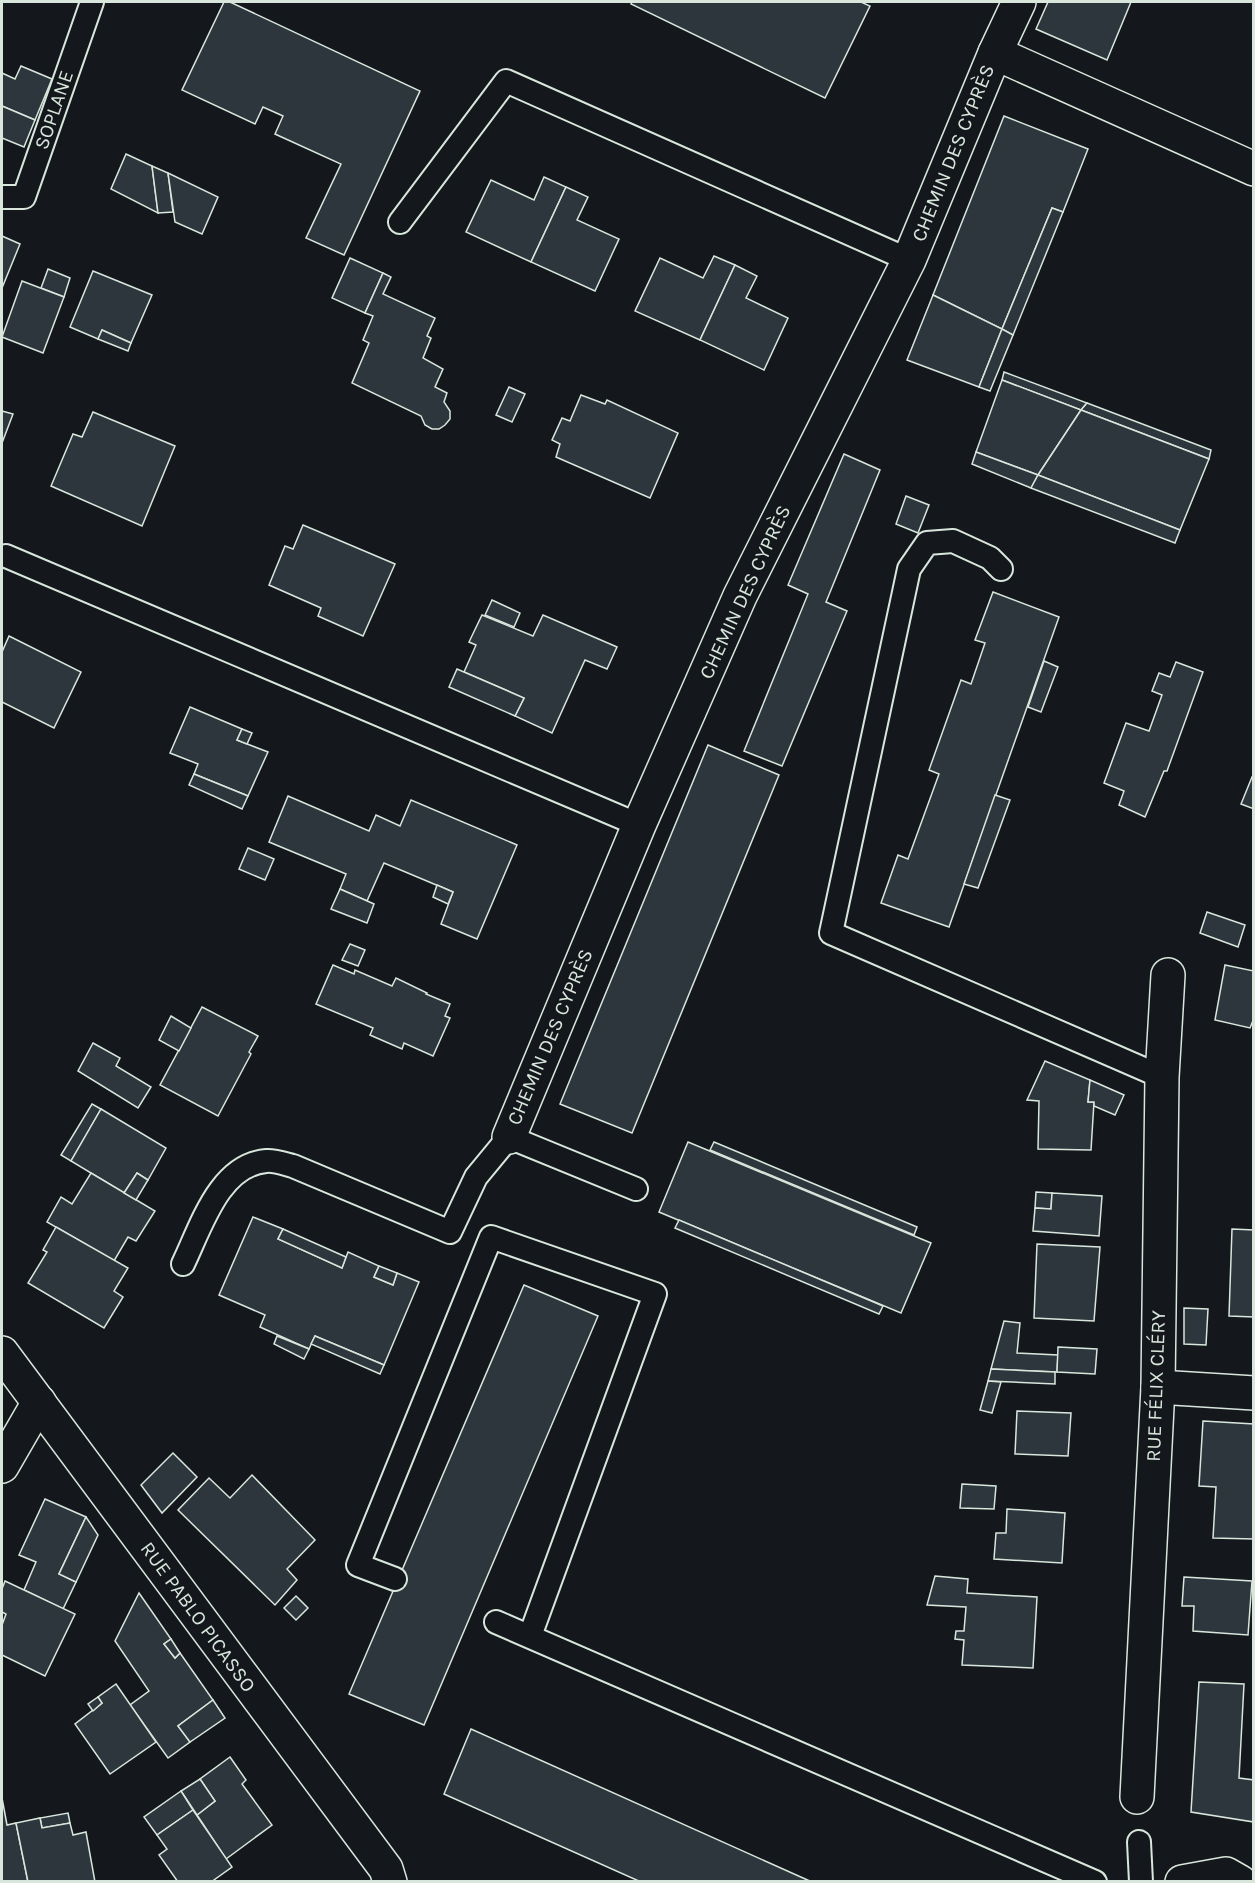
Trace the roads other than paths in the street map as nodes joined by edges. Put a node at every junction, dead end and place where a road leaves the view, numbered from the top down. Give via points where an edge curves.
1 (92, 2) edge
2 (1019, 2) edge
3 (995, 53) junction
4 (1254, 169) edge
5 (2, 197) edge
6 (400, 222) dead end
7 (909, 260) junction
8 (6, 555) dead end
9 (1001, 569) dead end
10 (639, 825) junction
11 (1168, 975) dead end
12 (1162, 1077) junction
13 (509, 1137) junction
14 (636, 1189) dead end
15 (183, 1264) dead end
16 (2, 1353) edge
17 (1158, 1386) junction
18 (1254, 1393) edge
19 (39, 1402) junction
20 (2, 1466) edge
21 (394, 1579) dead end
22 (496, 1622) dead end
23 (530, 1636) junction
24 (1137, 1797) dead end
25 (1139, 1842) dead end
26 (390, 1881) edge
27 (1095, 1881) edge
28 (1141, 1881) edge
29 (1182, 1881) edge
30 (1240, 1881) edge

1 - 5 lane, SOPLANE via 24,197
2 - 3 street, CHEMIN DES CYPRÈS
3 - 4 street, CHEMIN DES CYPRÈS
3 - 7 street, CHEMIN DES CYPRÈS
6 - 7 lane via 506,81
7 - 10 street, CHEMIN DES CYPRÈS via 740,596
8 - 10 lane
9 - 12 lane via 990,558 953,541 927,543 909,569 831,933
10 - 13 street, CHEMIN DES CYPRÈS
11 - 12 street, RUE FÉLIX CLÉRY
12 - 17 street, RUE FÉLIX CLÉRY
13 - 14 lane
13 - 15 lane via 476,1177 450,1232 293,1166 268,1160 245,1166 220,1188
16 - 19 street, RUE PABLO PICASSO
17 - 18 street
17 - 24 street, RUE FÉLIX CLÉRY
19 - 20 street
19 - 26 street, RUE PABLO PICASSO via 386,1869
21 - 23 lane via 358,1565 491,1237 655,1294
22 - 23 lane
23 - 27 lane
25 - 28 lane
29 - 30 street via 1226,1874

